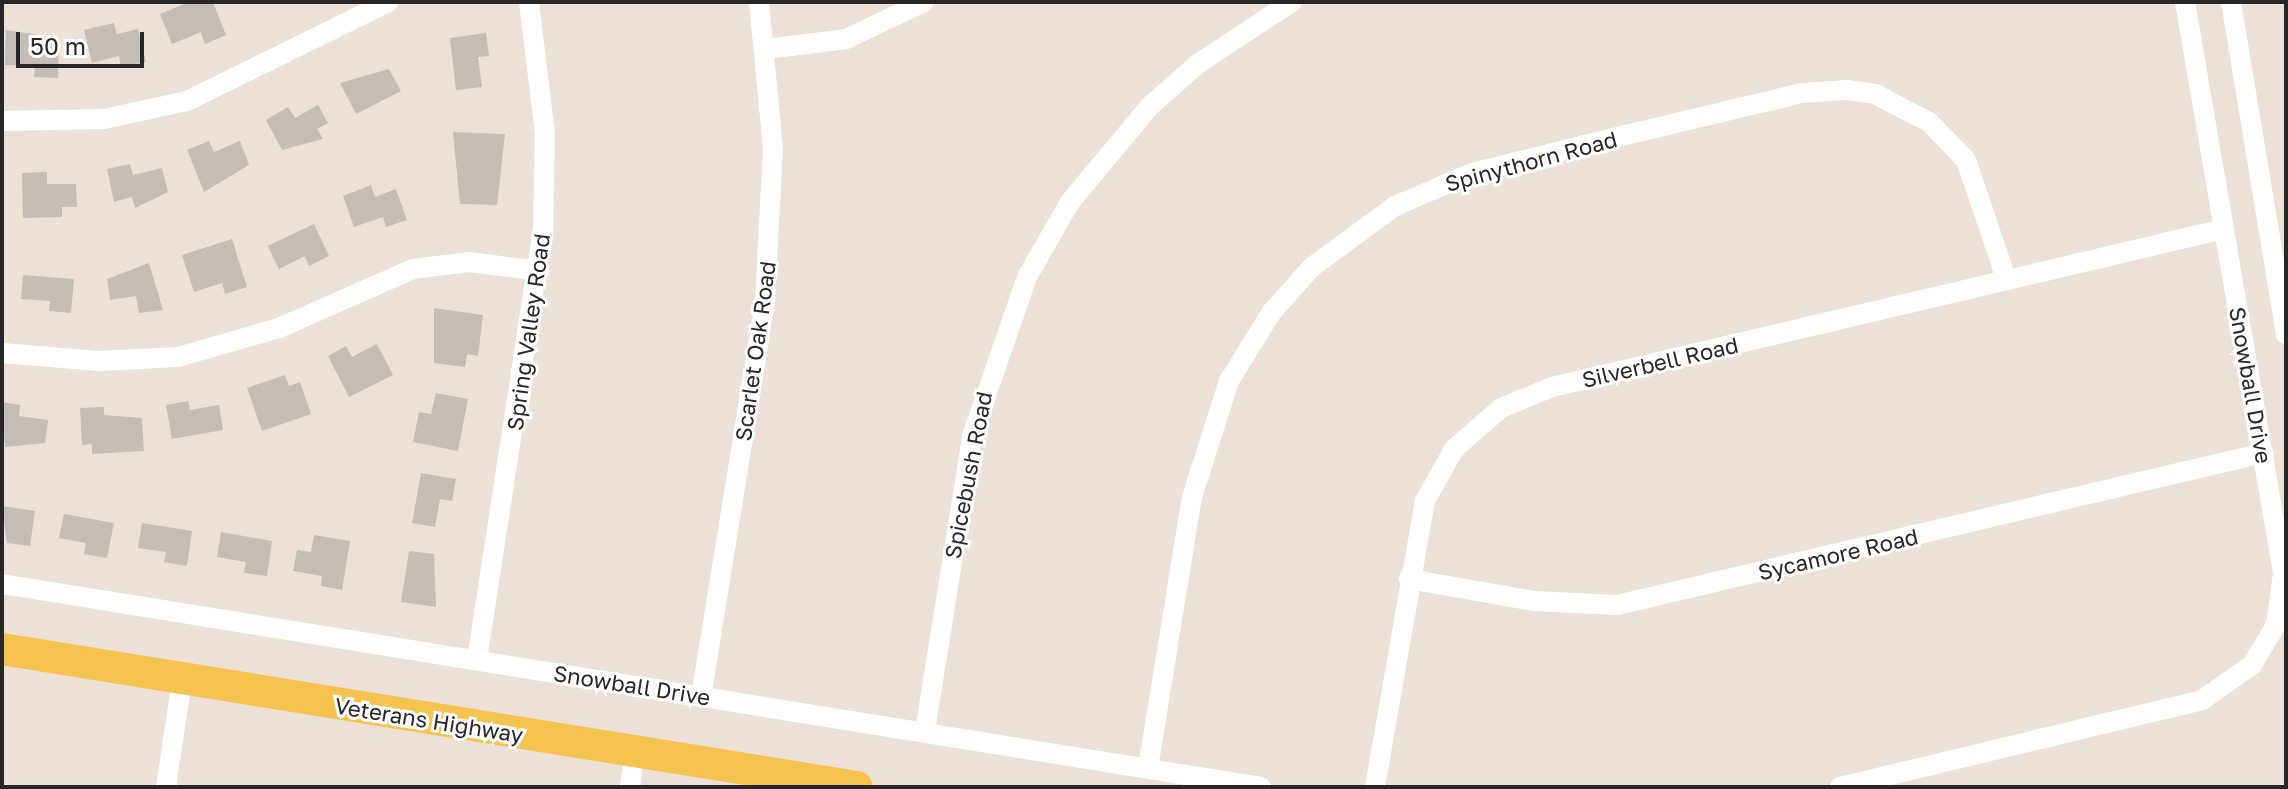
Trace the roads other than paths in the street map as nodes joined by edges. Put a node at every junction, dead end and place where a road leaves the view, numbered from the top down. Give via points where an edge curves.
1 (388, 2) edge
2 (529, 2) edge
3 (759, 2) edge
4 (924, 2) edge
5 (1292, 2) edge
6 (2185, 2) edge
7 (2231, 2) edge
8 (767, 49) junction
9 (2, 121) edge
10 (2224, 229) junction
11 (539, 271) junction
12 (2006, 278) junction
13 (2286, 334) edge
14 (2, 353) edge
15 (2263, 453) junction
16 (1409, 579) junction
17 (2, 584) edge
18 (2, 649) edge
19 (477, 660) junction
20 (182, 680) junction
21 (701, 697) junction
22 (925, 731) junction
23 (634, 754) junction
24 (1148, 768) junction
25 (166, 787) edge
26 (630, 787) edge
27 (857, 787) edge
28 (1261, 787) edge
29 (1375, 787) edge
30 (1840, 787) edge

1 - 9 street via 187,101 104,119
2 - 11 street, Spring Valley Road via 545,134
3 - 8 street, Scarlet Oak Road
4 - 8 street via 846,39
5 - 22 street, Spicebush Road via 1199,63 1150,106 1070,202 1027,277 975,422
6 - 10 street, Snowball Drive
7 - 13 street
8 - 21 street, Scarlet Oak Road via 773,160 765,300
10 - 12 street, Silverbell Road
10 - 15 street, Snowball Drive
11 - 14 street via 469,262 413,269 279,328 178,357 99,361
11 - 19 street, Spring Valley Road
12 - 16 street, Silverbell Road via 1552,387 1501,408 1468,433 1433,479
12 - 24 street, Spinythorn Road via 1966,160 1929,122 1875,94 1847,90 1802,93 1472,173 1395,206 1312,267 1271,313 1229,381 1192,497
15 - 16 street, Sycamore Road via 1617,605 1534,601
15 - 30 street, Snowball Drive via 2283,573 2280,612 2263,653 2231,685 2202,700
16 - 29 street, Silverbell Road
17 - 19 street, Snowball Drive
18 - 20 main road, Veterans Highway
19 - 21 street, Snowball Drive
20 - 23 main road, Veterans Highway
20 - 25 street
21 - 22 street, Snowball Drive
22 - 24 street, Snowball Drive
23 - 26 street
23 - 27 main road, Veterans Highway
24 - 28 street, Snowball Drive

